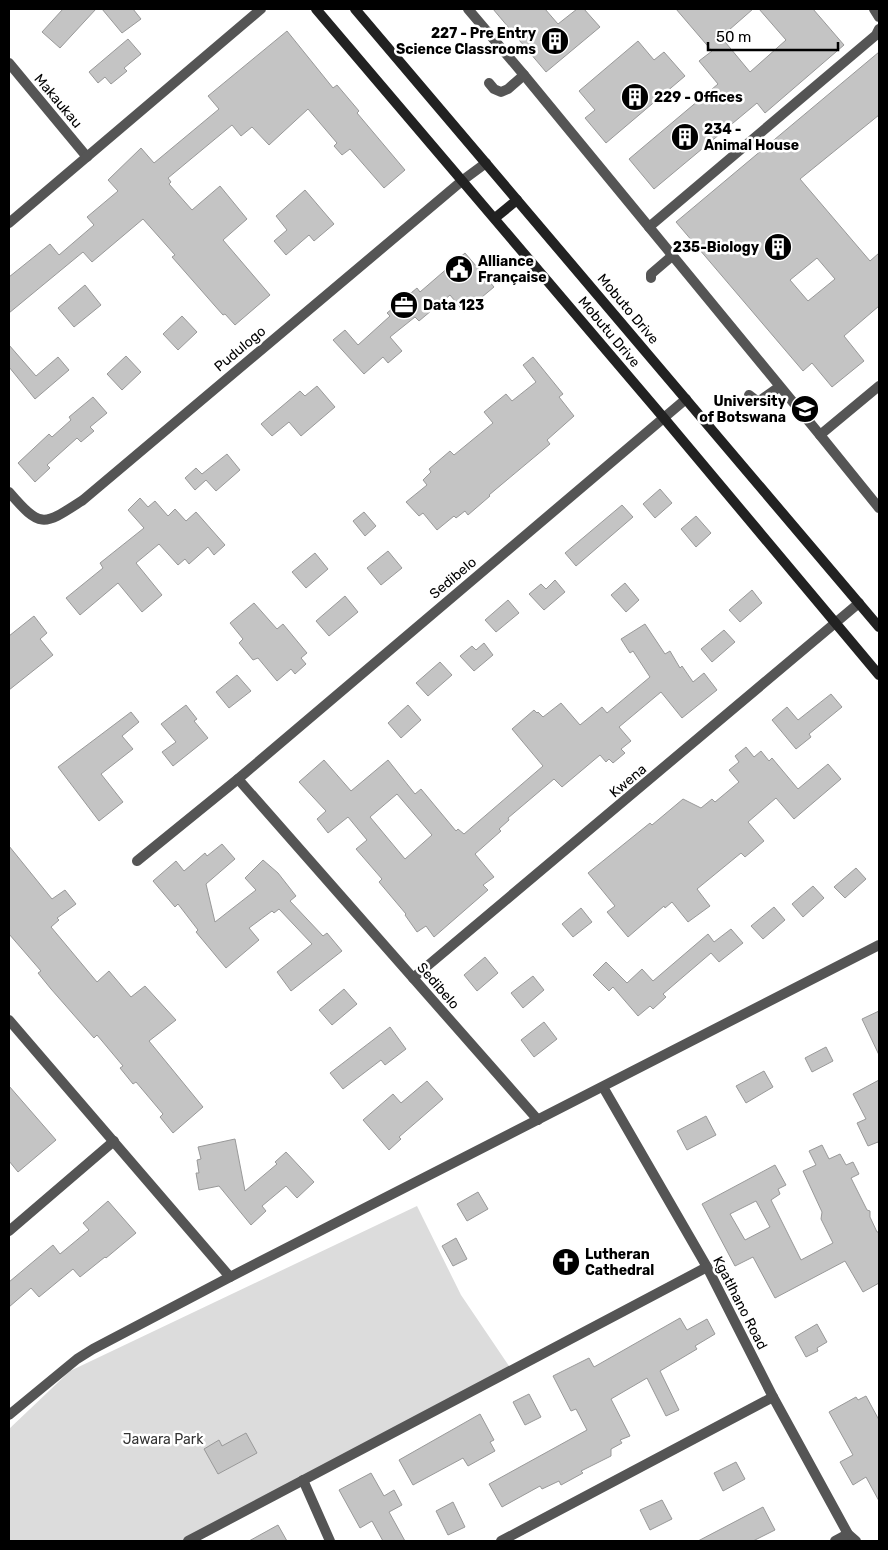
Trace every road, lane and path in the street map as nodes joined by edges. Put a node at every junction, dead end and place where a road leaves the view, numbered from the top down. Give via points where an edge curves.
1 (260, 9) edge
2 (316, 9) edge
3 (355, 9) edge
4 (468, 9) edge
5 (874, 9) edge
6 (879, 17) edge
7 (879, 29) edge
8 (9, 63) edge
9 (524, 75) junction
10 (489, 83) dead end
11 (87, 157) junction
12 (486, 163) junction
13 (462, 180) junction
14 (517, 200) junction
15 (495, 218) junction
16 (9, 223) edge
17 (649, 226) junction
18 (672, 256) junction
19 (651, 278) dead end
20 (879, 386) edge
21 (779, 388) junction
22 (749, 395) dead end
23 (686, 399) junction
24 (663, 417) junction
25 (820, 435) junction
26 (9, 492) edge
27 (879, 508) edge
28 (859, 603) junction
29 (837, 623) junction
30 (879, 627) edge
31 (879, 675) edge
32 (238, 779) junction
33 (137, 861) dead end
34 (879, 945) edge
35 (413, 978) junction
36 (9, 1020) edge
37 (603, 1087) junction
38 (538, 1120) junction
39 (114, 1141) junction
40 (9, 1231) edge
41 (707, 1267) junction
42 (230, 1277) junction
43 (773, 1398) junction
44 (9, 1416) edge
45 (303, 1480) junction
46 (852, 1538) edge
47 (188, 1541) edge
48 (330, 1541) edge
49 (501, 1541) edge
50 (835, 1541) edge

1 - 11 street
2 - 13 main road, Mobutu Drive
3 - 12 main road, Mobuto Drive
4 - 9 street
5 - 6 street
7 - 17 street via 876,35
8 - 11 street, Makaukau
9 - 10 street via 501,92
9 - 17 street
11 - 16 street
12 - 13 street, Pudulogo
12 - 14 main road, Mobuto Drive
13 - 15 main road, Mobutu Drive
13 - 26 street, Pudulogo via 83,500 47,520 27,513
14 - 15 main road
14 - 23 main road, Mobuto Drive
15 - 24 main road, Mobutu Drive
17 - 18 street
18 - 19 street via 651,274
18 - 21 street
20 - 25 street
21 - 22 street via 758,402
21 - 25 street
23 - 24 street, Sedibelo
23 - 28 main road, Mobuto Drive
24 - 29 main road, Mobutu Drive
24 - 32 street, Sedibelo
25 - 27 street
28 - 29 street, Kwena
28 - 30 main road, Mobuto Drive
29 - 31 main road, Mobutu Drive
29 - 35 street, Kwena
32 - 33 street, Sedibelo
32 - 35 street, Sedibelo
34 - 37 street
35 - 38 street, Sedibelo
36 - 39 street
37 - 38 street
37 - 41 street, Kgatlhano Road
38 - 42 street
39 - 40 street
39 - 42 street
41 - 43 street, Kgatlhano Road
41 - 45 street
42 - 44 street via 77,1359
43 - 46 street, Kgatlhano Road
43 - 49 street
45 - 47 street
45 - 48 street
46 - 50 street

